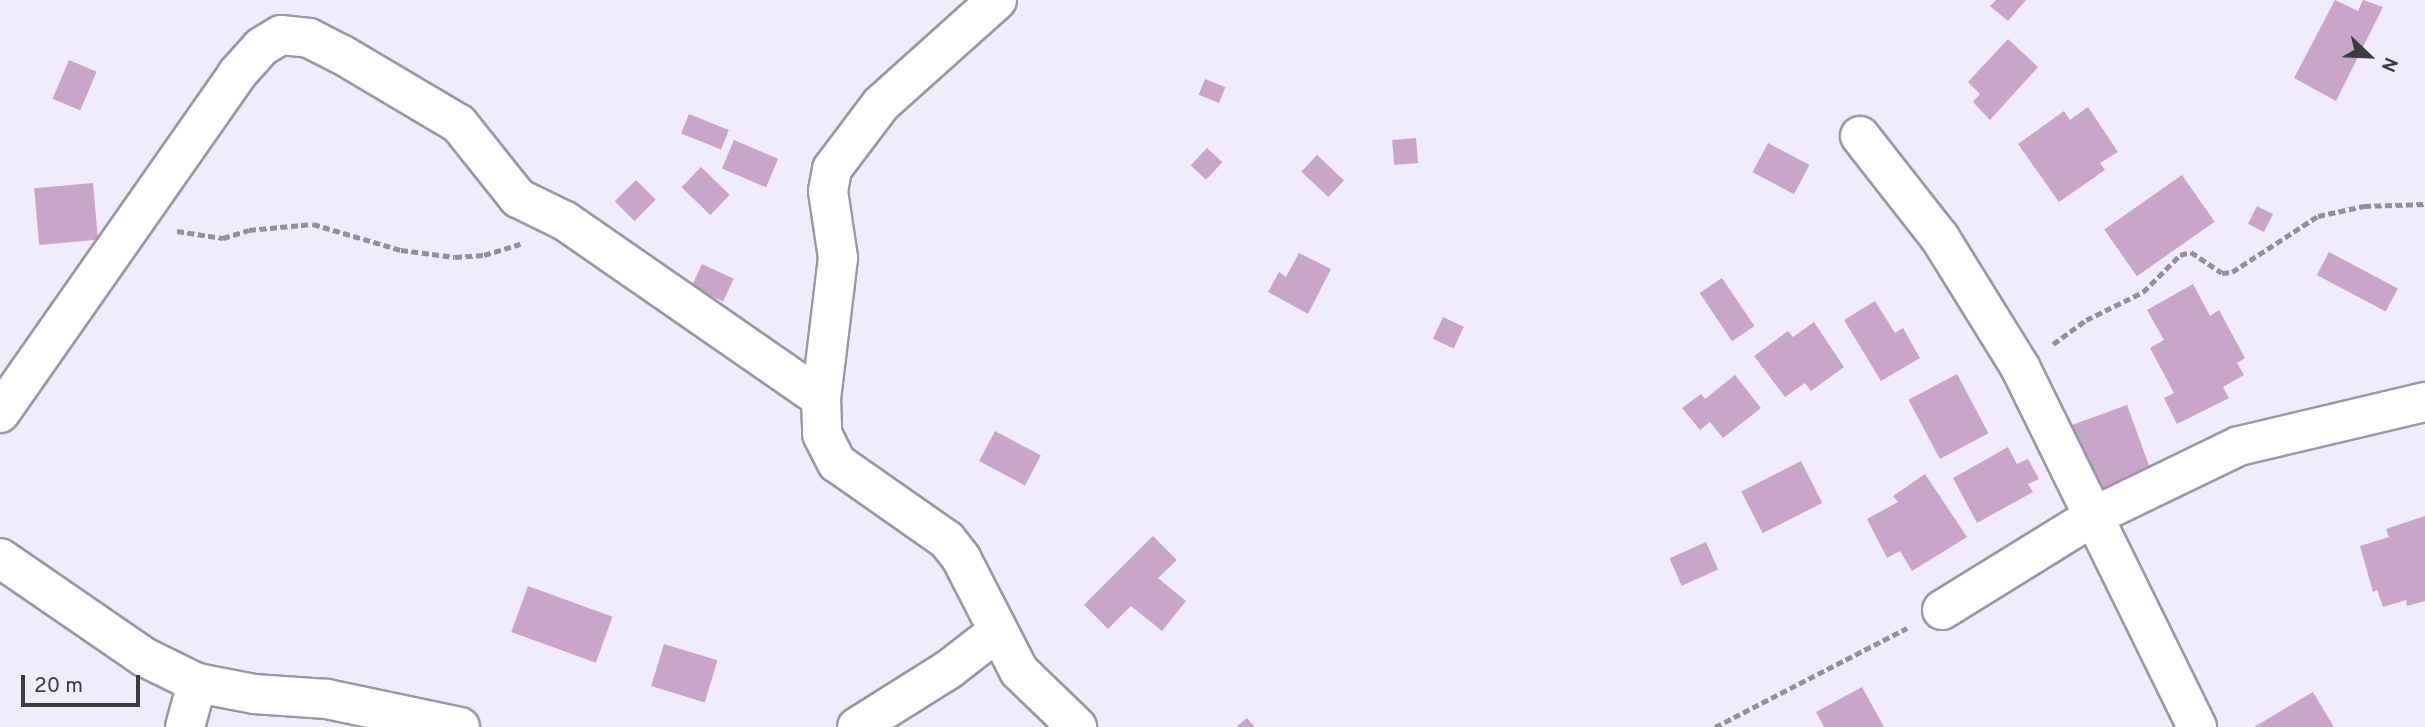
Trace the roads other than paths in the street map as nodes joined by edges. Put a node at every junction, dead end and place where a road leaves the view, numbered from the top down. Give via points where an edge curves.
1 (997, 0) edge
2 (1860, 136) dead end
3 (821, 398) junction
4 (2425, 402) edge
5 (0, 412) edge
6 (2094, 516) junction
7 (0, 558) edge
8 (1942, 610) road end
9 (997, 632) junction
10 (197, 684) junction
11 (185, 727) edge
12 (460, 727) edge
13 (857, 727) edge
14 (1077, 727) edge
15 (2197, 727) edge

1 - 3 street via 881,104 832,169 828,191 838,258
2 - 6 street via 1940,238 2020,367
3 - 5 street via 565,221 518,198 459,124 309,38 281,35 261,47 237,74
3 - 9 street via 822,434 837,463 947,540 961,558
4 - 6 street via 2239,446
6 - 8 street
6 - 15 street
7 - 10 street via 144,657
9 - 13 street via 948,670
9 - 14 street via 1018,671
10 - 11 street
10 - 12 street via 327,699

